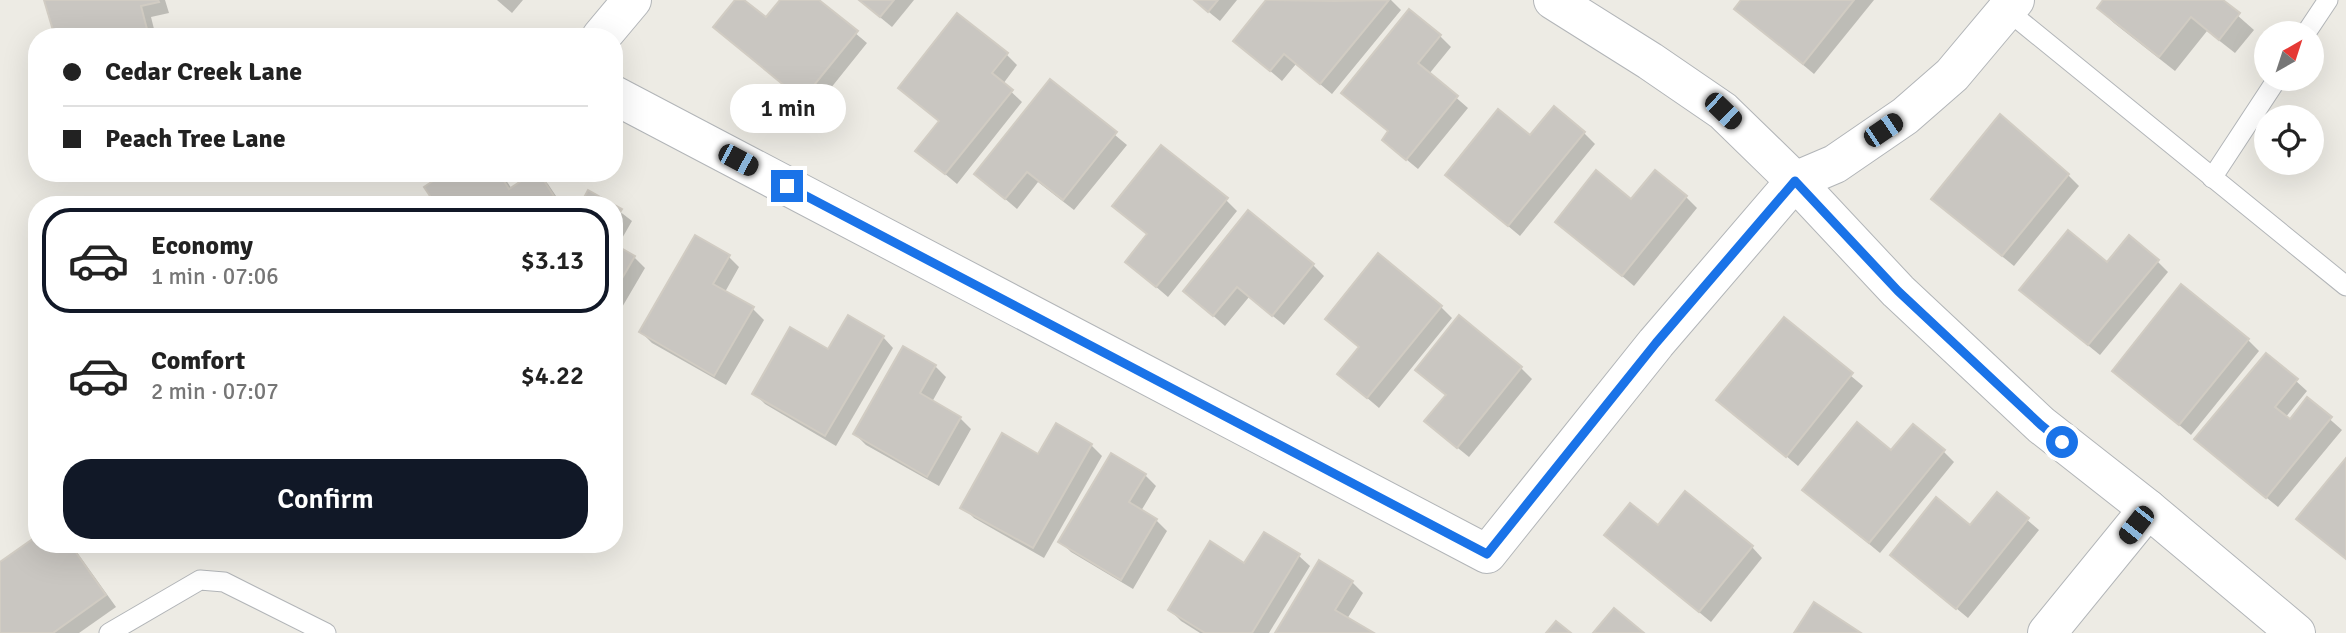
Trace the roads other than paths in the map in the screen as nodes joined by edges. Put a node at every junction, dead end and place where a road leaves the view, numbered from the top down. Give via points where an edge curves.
1 (632, 0) edge
2 (1553, 0) edge
3 (2328, 0) edge
4 (2011, 6) edge
5 (2314, 21) edge
6 (609, 28) edge
7 (2269, 91) edge
8 (623, 100) edge
9 (2212, 178) junction
10 (1795, 181) junction
11 (2346, 286) edge
12 (2148, 509) junction
13 (109, 633) edge
14 (326, 633) edge
15 (2047, 633) edge
16 (2295, 633) edge

1 - 6 street
2 - 10 street via 1723,111
3 - 5 lane
4 - 9 lane
4 - 10 street via 1952,75 1905,116 1835,164
7 - 9 lane
8 - 10 street via 1487,554 1656,343
9 - 11 lane
10 - 12 street via 1898,291 2041,425
12 - 15 street
12 - 16 street
13 - 14 lane via 200,580 224,582

